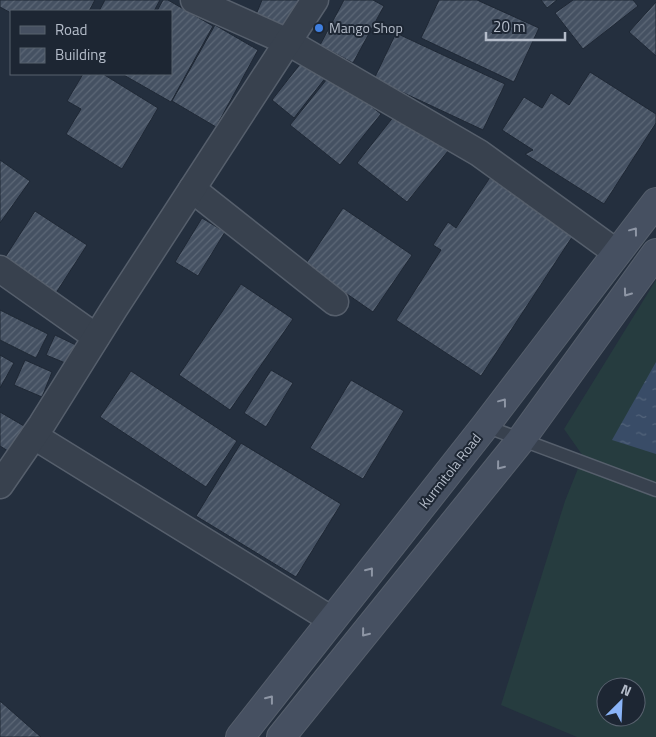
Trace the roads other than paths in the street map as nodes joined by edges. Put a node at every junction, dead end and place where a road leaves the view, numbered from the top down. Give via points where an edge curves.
1 (194, 0) edge
2 (315, 0) edge
3 (288, 42) junction
4 (192, 189) junction
5 (656, 202) edge
6 (617, 253) junction
7 (656, 253) edge
8 (0, 269) edge
9 (335, 302) dead end
10 (96, 337) junction
11 (485, 426) junction
12 (34, 436) junction
13 (520, 441) junction
14 (0, 485) edge
15 (656, 490) edge
16 (332, 620) junction
17 (240, 737) edge
18 (281, 737) edge

1 - 3 street
2 - 3 street
3 - 4 street
3 - 6 street via 479,152
4 - 9 street
4 - 10 street
6 -> 5 main road, Kurmitola Road
11 -> 6 main road, Kurmitola Road
7 -> 13 main road
8 - 10 street
10 - 12 street
11 - 13 lane
16 -> 11 main road, Kurmitola Road
12 - 14 street
12 - 16 street
13 - 15 lane
13 -> 18 main road
17 -> 16 main road, Kurmitola Road

